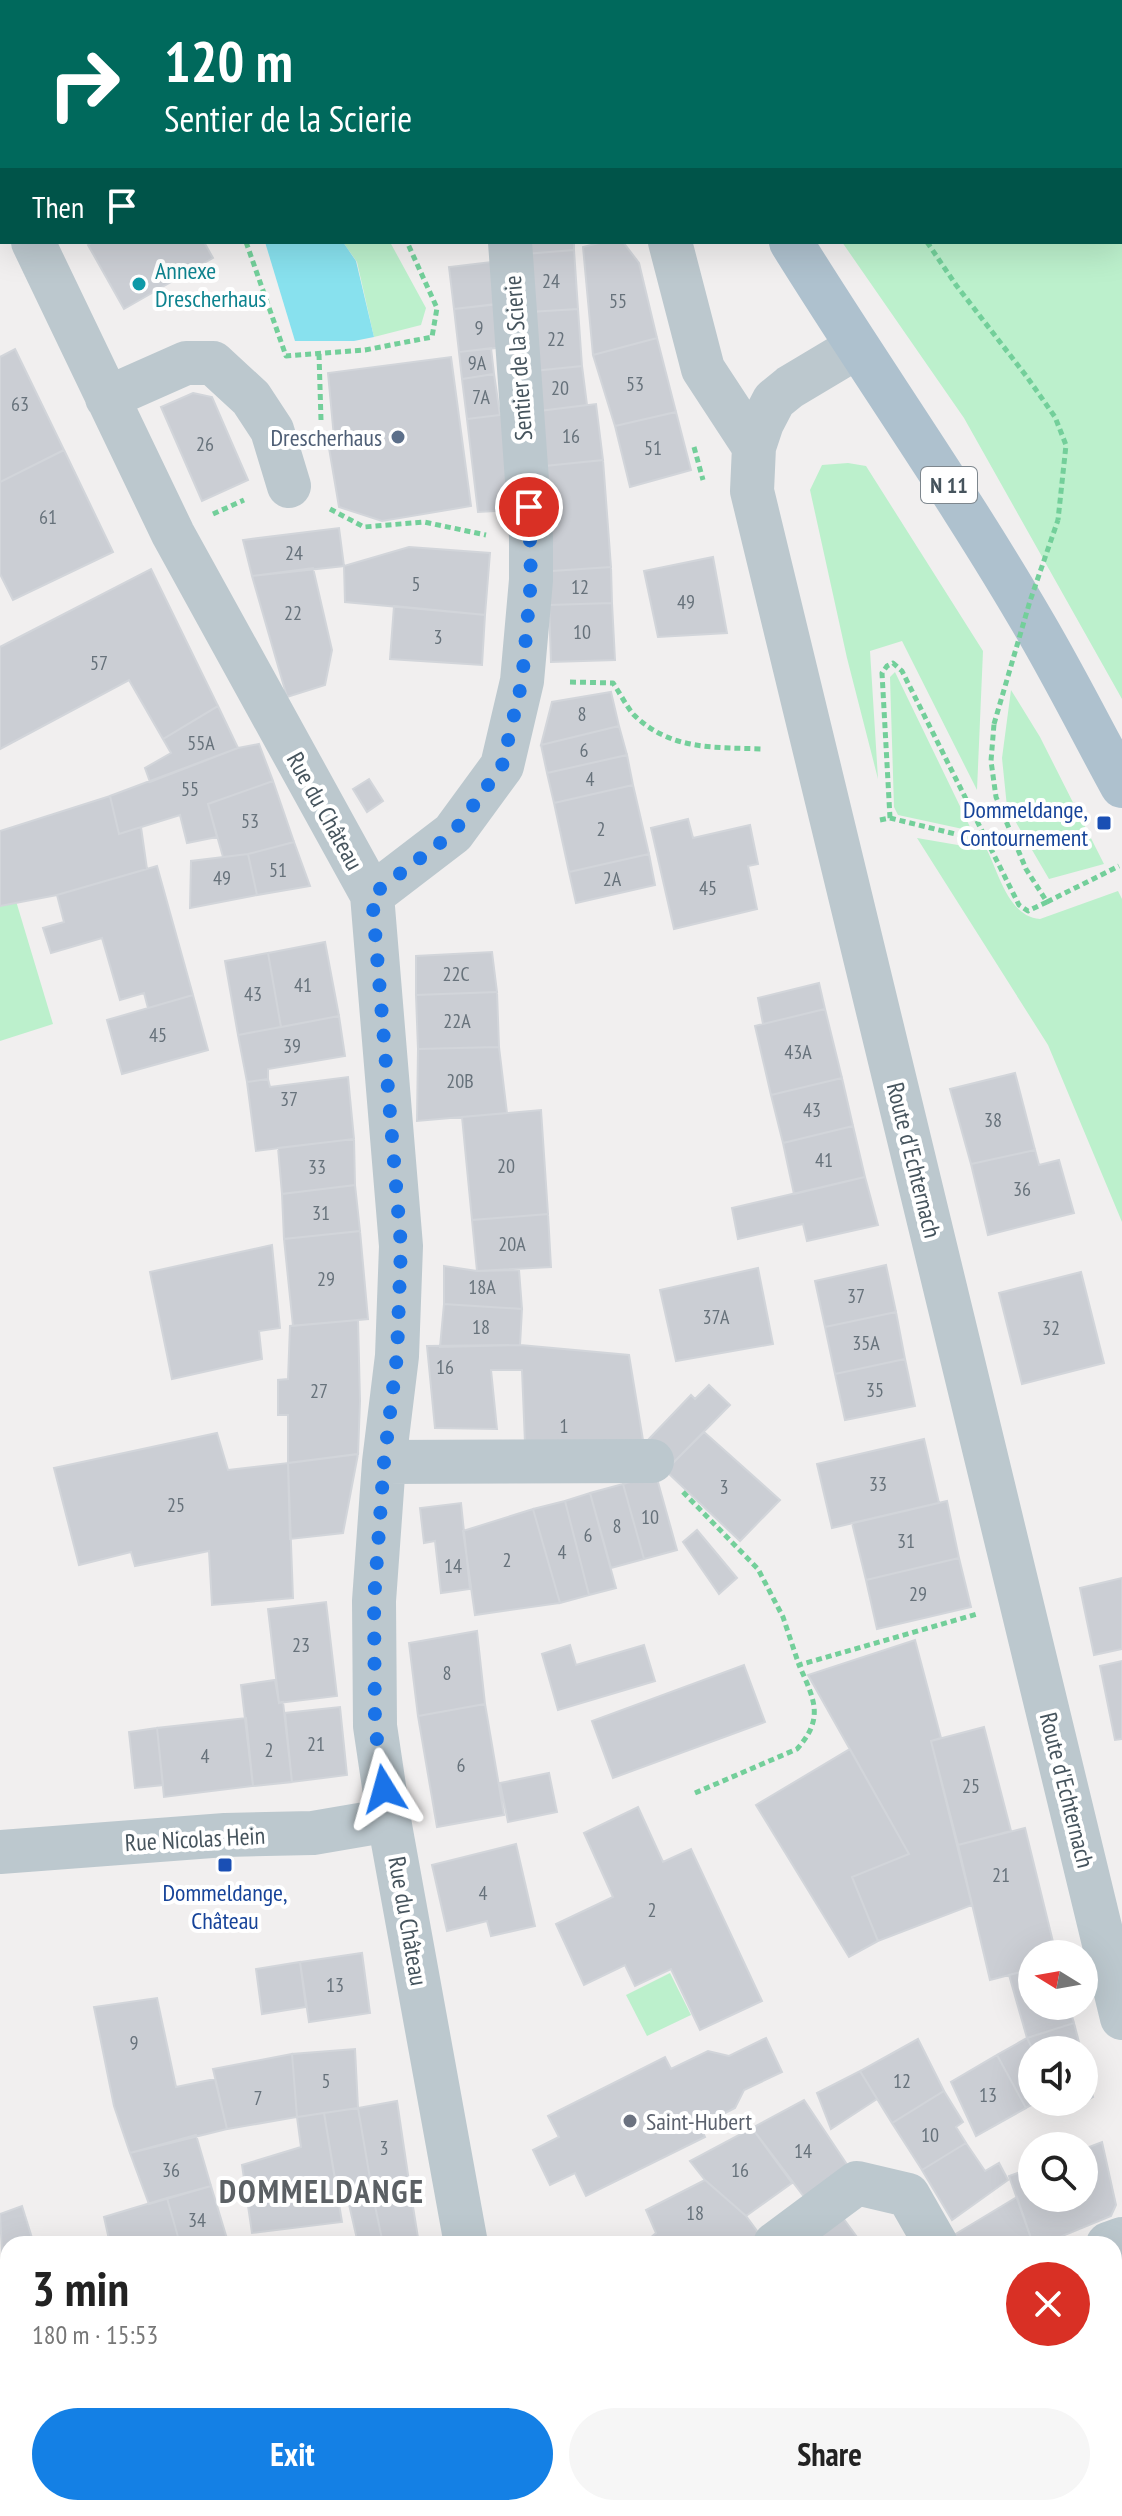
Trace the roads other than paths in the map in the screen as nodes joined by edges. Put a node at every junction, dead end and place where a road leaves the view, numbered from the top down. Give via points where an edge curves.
1 (34, 244) edge
2 (510, 244) edge
3 (792, 244) edge
4 (665, 246) edge
5 (857, 347) junction
6 (107, 398) junction
7 (754, 447) junction
8 (289, 486) dead end
9 (1122, 786) edge
10 (372, 895) junction
11 (652, 1461) road end
12 (384, 1462) junction
13 (389, 1820) junction
14 (0, 1852) edge
15 (1122, 2018) edge
16 (465, 2236) edge
17 (786, 2236) edge
18 (931, 2236) edge

1 - 6 street, Rue du Château
2 - 10 street, Sentier de la Scierie via 531,537 522,681 502,766 453,833
3 - 5 main road, N 11
4 - 7 street via 703,369
5 - 7 street, Route d'Echternach via 774,400
5 - 9 main road, N 11 via 1035,626
6 - 8 street via 186,363 213,363 251,398 272,430
6 - 10 street, Rue du Château via 173,534
7 - 15 street, Route d'Echternach via 752,491
10 - 12 street, Rue du Château via 401,1246 397,1356
11 - 12 street
12 - 13 street, Rue du Château via 374,1601 375,1726
13 - 14 street, Rue Nicolas Hein via 313,1833
13 - 16 street, Rue du Château
17 - 18 street via 857,2183 908,2195

